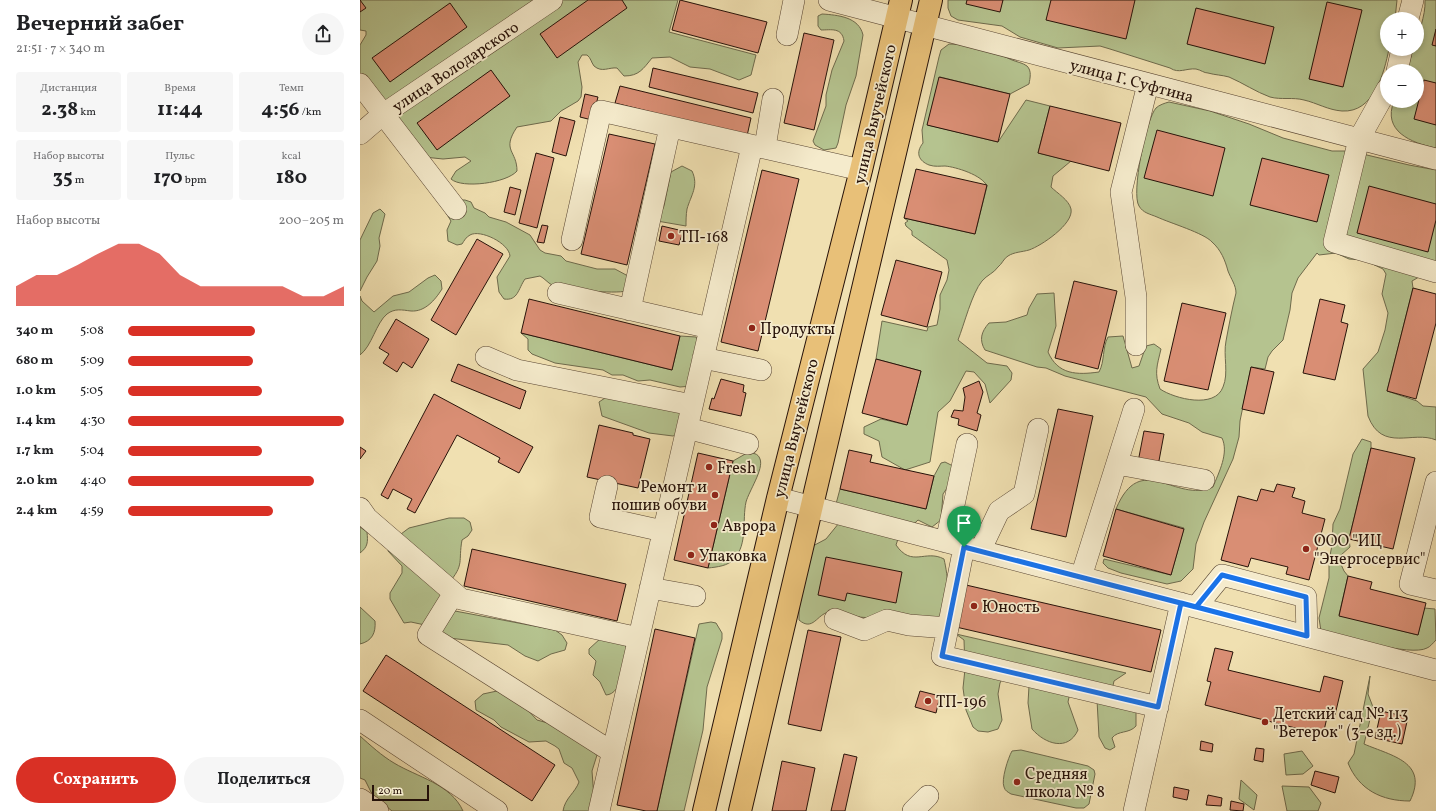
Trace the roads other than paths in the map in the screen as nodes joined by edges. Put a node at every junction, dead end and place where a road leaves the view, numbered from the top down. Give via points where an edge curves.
1 (552, 0) edge
2 (794, 0) edge
3 (930, 0) edge
4 (1413, 0) edge
5 (838, 1) edge
6 (899, 9) edge
7 (1410, 12) edge
8 (925, 25) junction
9 (787, 35) dead end
10 (360, 84) edge
11 (1148, 84) junction
12 (773, 99) dead end
13 (1380, 102) edge
14 (382, 115) junction
15 (670, 127) junction
16 (360, 134) edge
17 (1359, 139) junction
18 (759, 146) junction
19 (1436, 159) edge
20 (861, 170) junction
21 (456, 210) dead end
22 (572, 240) dead end
23 (1436, 272) edge
24 (558, 293) dead end
25 (630, 310) junction
26 (710, 328) junction
27 (1136, 345) dead end
28 (486, 357) dead end
29 (703, 358) junction
30 (761, 370) dead end
31 (692, 405) junction
32 (1134, 409) dead end
33 (687, 428) junction
34 (1038, 429) dead end
35 (748, 444) dead end
36 (967, 444) dead end
37 (1117, 464) junction
38 (1204, 480) dead end
39 (1436, 482) edge
40 (607, 486) dead end
41 (778, 498) junction
42 (360, 508) edge
43 (818, 508) junction
44 (663, 531) junction
45 (963, 547) junction
46 (1081, 577) junction
47 (650, 588) junction
48 (1436, 590) edge
49 (454, 593) junction
50 (695, 596) dead end
51 (1189, 605) junction
52 (835, 619) dead end
53 (948, 628) junction
54 (1307, 636) junction
55 (638, 638) junction
56 (1436, 670) edge
57 (1158, 707) junction
58 (360, 720) edge
59 (612, 752) junction
60 (928, 796) dead end
61 (360, 799) edge
62 (378, 811) edge
63 (497, 811) edge
64 (599, 811) edge
65 (704, 811) edge
66 (740, 811) edge
67 (913, 811) edge
68 (1134, 811) edge

1 - 14 street, улица Володарского
2 - 9 street
3 - 8 main road, улица Выучейского
4 - 7 street
5 - 6 street, улица Г. Суфтина
6 - 8 street, улица Г. Суфтина
6 - 20 main road, улица Выучейского
8 - 11 street, улица Г. Суфтина
8 - 43 main road, улица Выучейского
10 - 14 street
11 - 17 street, улица Г. Суфтина
11 - 27 street via 1120,192 1136,297
12 - 18 street
13 - 17 street
14 - 16 street, улица Володарского
14 - 21 street
15 - 18 street
15 - 22 street via 600,111
15 - 25 street
17 - 19 street, улица Г. Суфтина
17 - 23 street via 1334,242
18 - 20 street
18 - 26 street
20 - 41 main road, улица Выучейского
24 - 25 street
25 - 26 street
26 - 29 street
28 - 31 street via 517,370
29 - 30 street
29 - 31 street
31 - 33 street
32 - 37 street
33 - 35 street
33 - 44 street
34 - 45 street via 1024,494 999,511
36 - 45 street
37 - 38 street
37 - 46 street
39 - 48 street via 1410,584
40 - 44 street via 600,517
41 - 43 street
41 - 65 main road, улица Выучейского
42 - 49 street via 367,518
43 - 45 street
43 - 66 main road, улица Выучейского
44 - 47 street
45 - 46 street
45 - 53 street
46 - 51 street
47 - 50 street
47 - 55 street
49 - 55 street via 461,599
49 - 59 street via 428,635
51 - 54 street
51 - 54 street via 1222,575 1306,597
51 - 57 street
52 - 53 street via 864,630 887,620 909,626
53 - 57 street via 942,656
54 - 56 street
55 - 59 street
57 - 68 street
58 - 63 street
59 - 64 street
60 - 67 street
61 - 62 street

